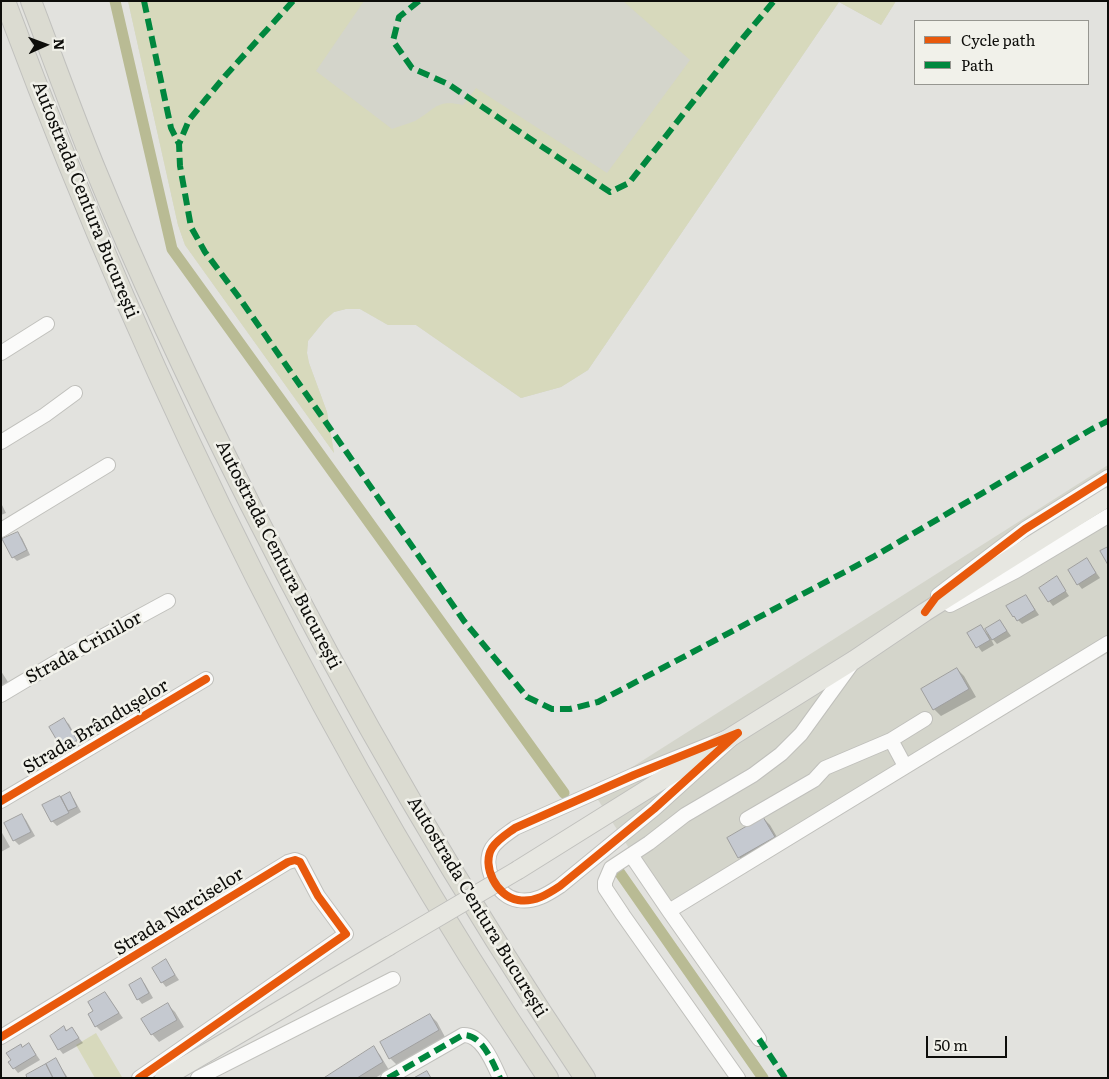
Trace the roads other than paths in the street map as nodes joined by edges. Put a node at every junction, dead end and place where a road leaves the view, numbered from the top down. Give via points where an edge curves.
1 (5, 1) edge
2 (31, 1) edge
3 (47, 324) dead end
4 (1, 353) edge
5 (76, 393) dead end
6 (1, 442) edge
7 (108, 465) dead end
8 (1108, 477) edge
9 (1108, 497) edge
10 (1108, 516) edge
11 (1, 530) edge
12 (168, 601) dead end
13 (925, 612) junction
14 (1108, 643) edge
15 (854, 660) junction
16 (206, 679) dead end
17 (1, 695) edge
18 (925, 719) dead end
19 (738, 733) junction
20 (891, 740) junction
21 (905, 766) junction
22 (1, 801) edge
23 (747, 819) dead end
24 (631, 855) junction
25 (668, 911) junction
26 (393, 979) dead end
27 (1, 1037) edge
28 (759, 1039) dead end
29 (139, 1078) edge
30 (164, 1078) edge
31 (198, 1078) edge
32 (388, 1078) edge
33 (500, 1078) edge
34 (548, 1078) edge
35 (584, 1078) edge
36 (738, 1078) edge

1 - 34 highway, Autostrada Centura București via 105,253 169,396 255,572 326,709 430,893
2 - 35 highway, Autostrada Centura București via 128,245 191,385 278,559 346,687 455,877
3 - 4 street
5 - 6 street
7 - 11 street
8 - 13 street via 1025,530 936,597
9 - 13 main road
10 - 13 street via 1016,571 944,608
12 - 17 street, Strada Crinilor
13 - 15 main road
14 - 21 street
15 - 19 main road
15 - 24 street via 802,734 781,754 753,775 685,815
16 - 22 street, Strada Brândușelor
18 - 20 street
19 - 19 street via 515,828 501,838 489,858 497,886 517,900 546,896 654,810
19 - 30 main road, bridge via 518,870
20 - 21 street
20 - 23 street via 824,768 814,780
21 - 25 street
24 - 25 street
24 - 36 street via 611,868 605,888
25 - 28 street
26 - 31 street
27 - 29 street, Strada Narciselor via 288,862 300,862 318,896 346,934
32 - 33 street via 463,1035 470,1035 480,1042

